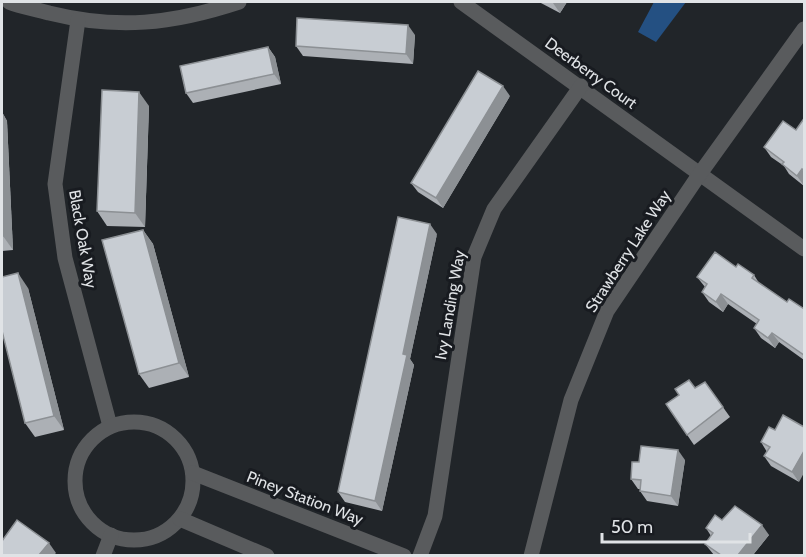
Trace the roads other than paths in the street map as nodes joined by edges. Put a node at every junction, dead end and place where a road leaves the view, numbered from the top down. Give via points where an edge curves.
1 (9, 2) edge
2 (239, 2) edge
3 (467, 3) edge
4 (78, 20) junction
5 (804, 29) edge
6 (581, 86) junction
7 (699, 175) junction
8 (804, 249) edge
9 (110, 426) junction
10 (193, 473) junction
11 (180, 519) junction
12 (111, 536) junction
13 (103, 555) edge
14 (267, 555) edge
15 (404, 555) edge
16 (420, 555) edge
17 (531, 555) edge

1 - 4 street
2 - 4 street via 154,23
3 - 6 street, Deerberry Court
4 - 9 street, Black Oak Way via 55,184 65,258
5 - 7 street, Strawberry Lake Way
6 - 7 street, Deerberry Court
6 - 16 street, Ivy Landing Way via 494,209 474,257 435,516
7 - 8 street, Deerberry Court
7 - 17 street, Strawberry Lake Way via 607,311 571,400
9 - 10 street via 138,422 165,430 178,441
9 - 12 street via 89,442 79,458 75,480 77,498 86,515
10 - 11 street via 191,498
10 - 15 street, Piney Station Way
11 - 12 street via 155,537 132,540
11 - 14 street
12 - 13 street

